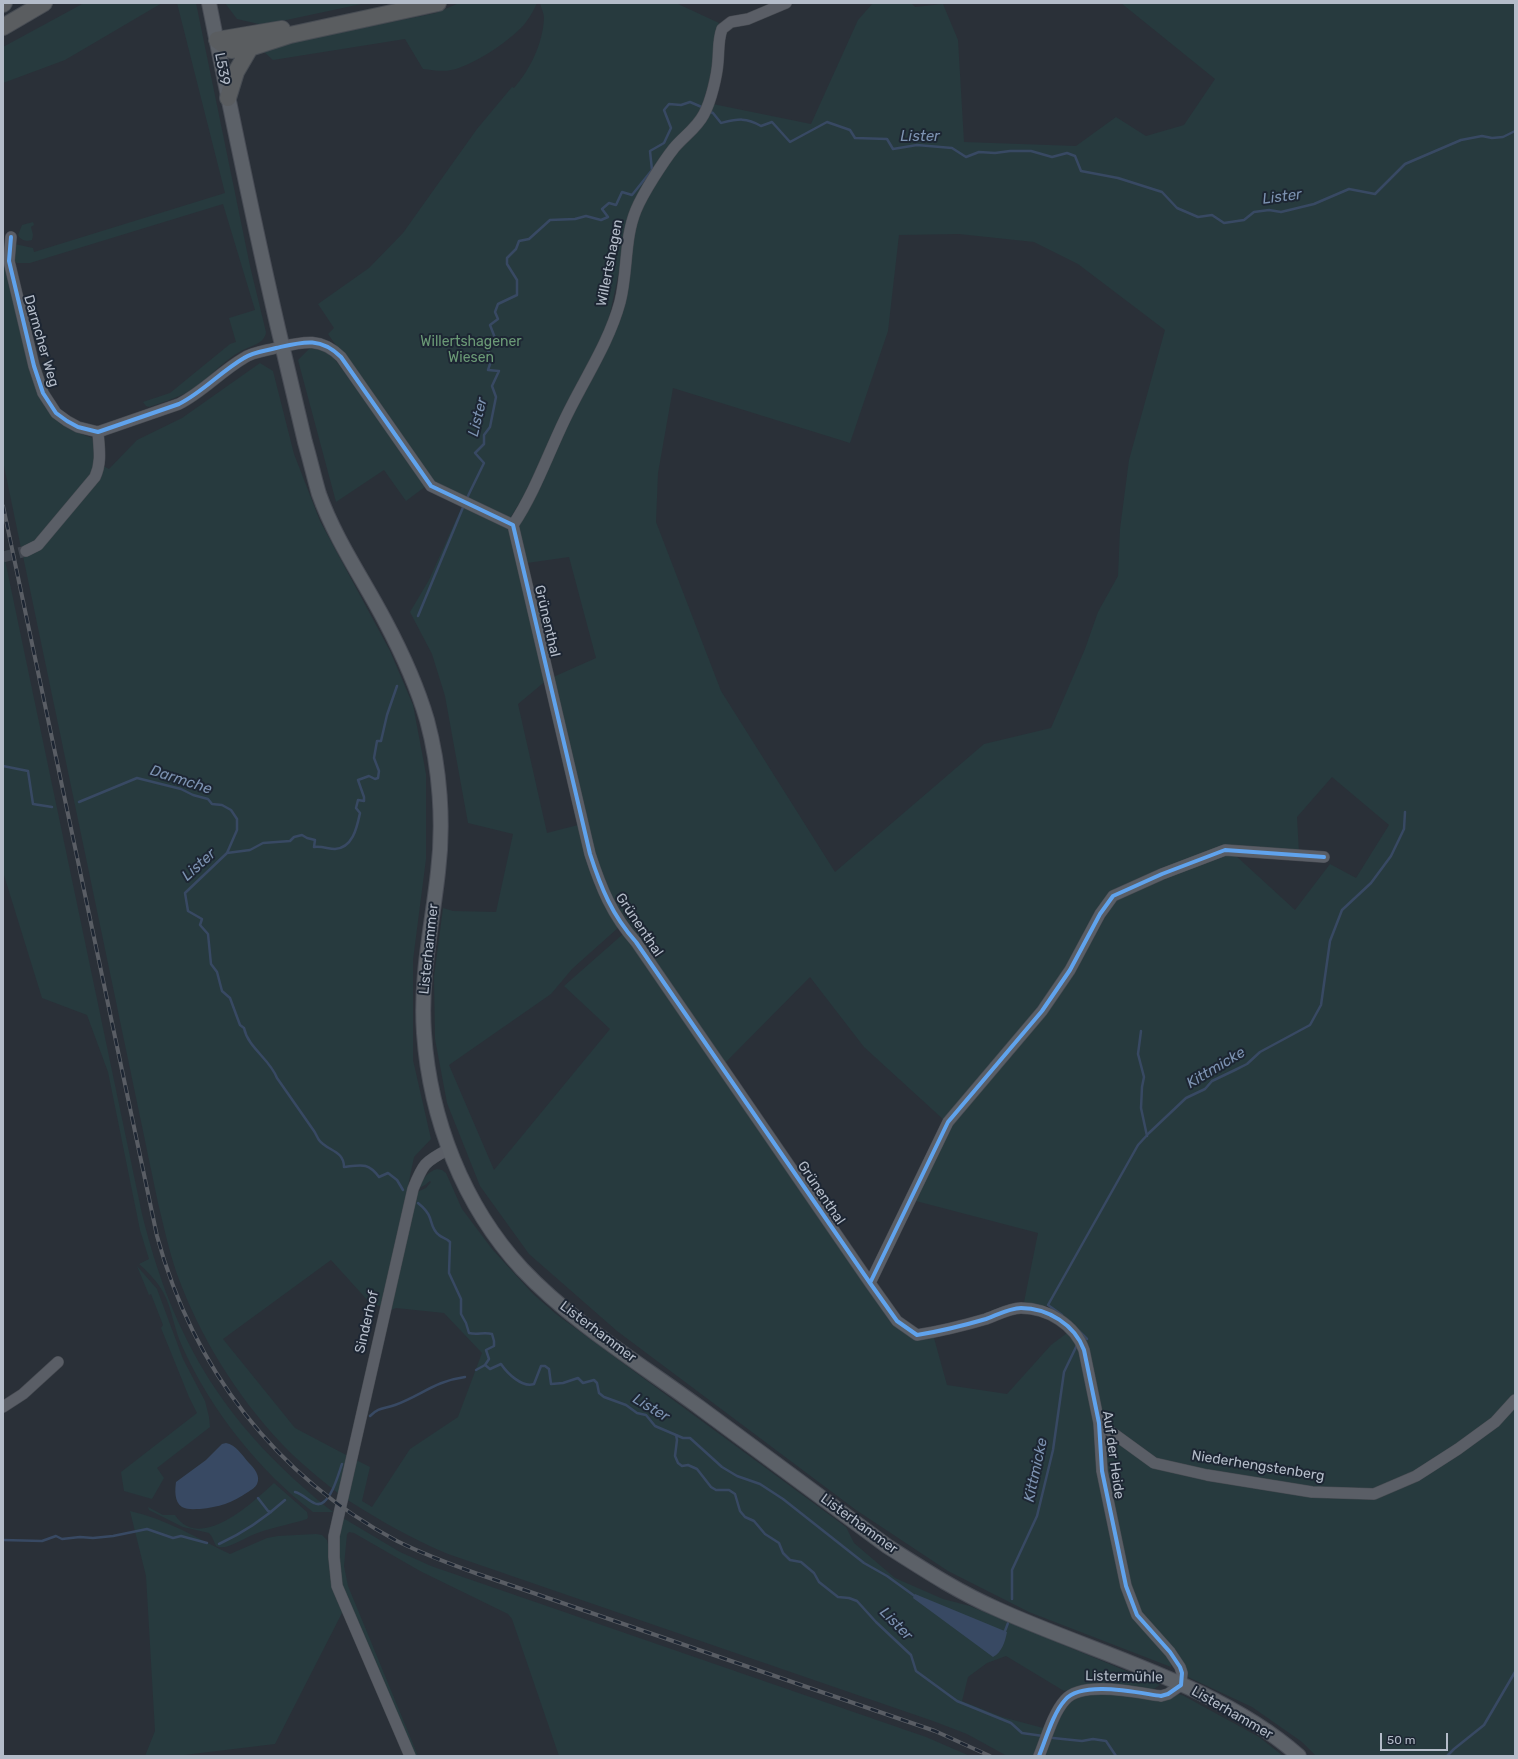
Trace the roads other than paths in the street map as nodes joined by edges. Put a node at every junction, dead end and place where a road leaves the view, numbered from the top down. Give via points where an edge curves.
1 (44, 3) edge
2 (209, 3) edge
3 (414, 3) edge
4 (438, 3) edge
5 (786, 3) edge
6 (3, 28) edge
7 (217, 40) junction
8 (250, 48) junction
9 (228, 98) junction
10 (11, 237) dead end
11 (282, 347) junction
12 (98, 432) junction
13 (513, 524) junction
14 (26, 551) tunnel mouth
15 (1324, 858) dead end
16 (449, 1149) junction
17 (870, 1283) junction
18 (58, 1362) dead end
19 (1515, 1400) edge
20 (3, 1407) edge
21 (1099, 1424) junction
22 (1181, 1685) junction
23 (410, 1756) edge
24 (1039, 1756) edge
25 (1299, 1756) edge

1 - 6 highway
2 - 7 main road, L539
3 - 7 highway via 329,21
4 - 8 highway via 290,35
5 - 13 street, Willertshagen via 748,19 731,22 722,29 718,40 718,63 706,109 693,129 666,159 636,209 629,229 621,297 612,325 524,508
7 - 8 highway via 231,50
7 - 9 main road, L539
8 - 9 highway via 236,72
9 - 11 main road, L539
10 - 12 street, Darmcher Weg via 9,250 12,276 43,392 56,413 67,422
11 - 12 street via 245,357 179,404
11 - 13 street via 306,342 332,348 341,357 431,486
11 - 16 main road, Listerhammer via 319,493 334,529 411,675 427,722 436,765 440,817 439,868 424,972 423,1029 432,1092
12 - 14 street via 100,457 95,477 38,545
13 - 17 street, Grünenthal via 590,854 600,886 623,927 641,948
15 - 17 street via 1224,850 1112,896 1070,970 1042,1011 948,1122
16 - 22 main road, Listerhammer via 485,1220 521,1268 550,1295 887,1546 935,1577 996,1609
16 - 23 street, Sinderhof via 422,1167 413,1189 334,1536 337,1586
17 - 21 street, Auf der Heide via 897,1322 917,1335 947,1330 1020,1308 1044,1311 1069,1326 1081,1340
18 - 20 street via 23,1394
19 - 21 street, Niederhengstenberg via 1495,1422 1458,1449 1416,1476 1374,1494 1312,1492 1207,1475 1154,1462
21 - 22 street, Auf der Heide via 1102,1471 1126,1586 1137,1615 1180,1667
22 - 24 street, Listermühle via 1161,1696 1094,1689 1076,1692 1065,1699 1058,1708
22 - 25 main road, Listerhammer via 1247,1719

